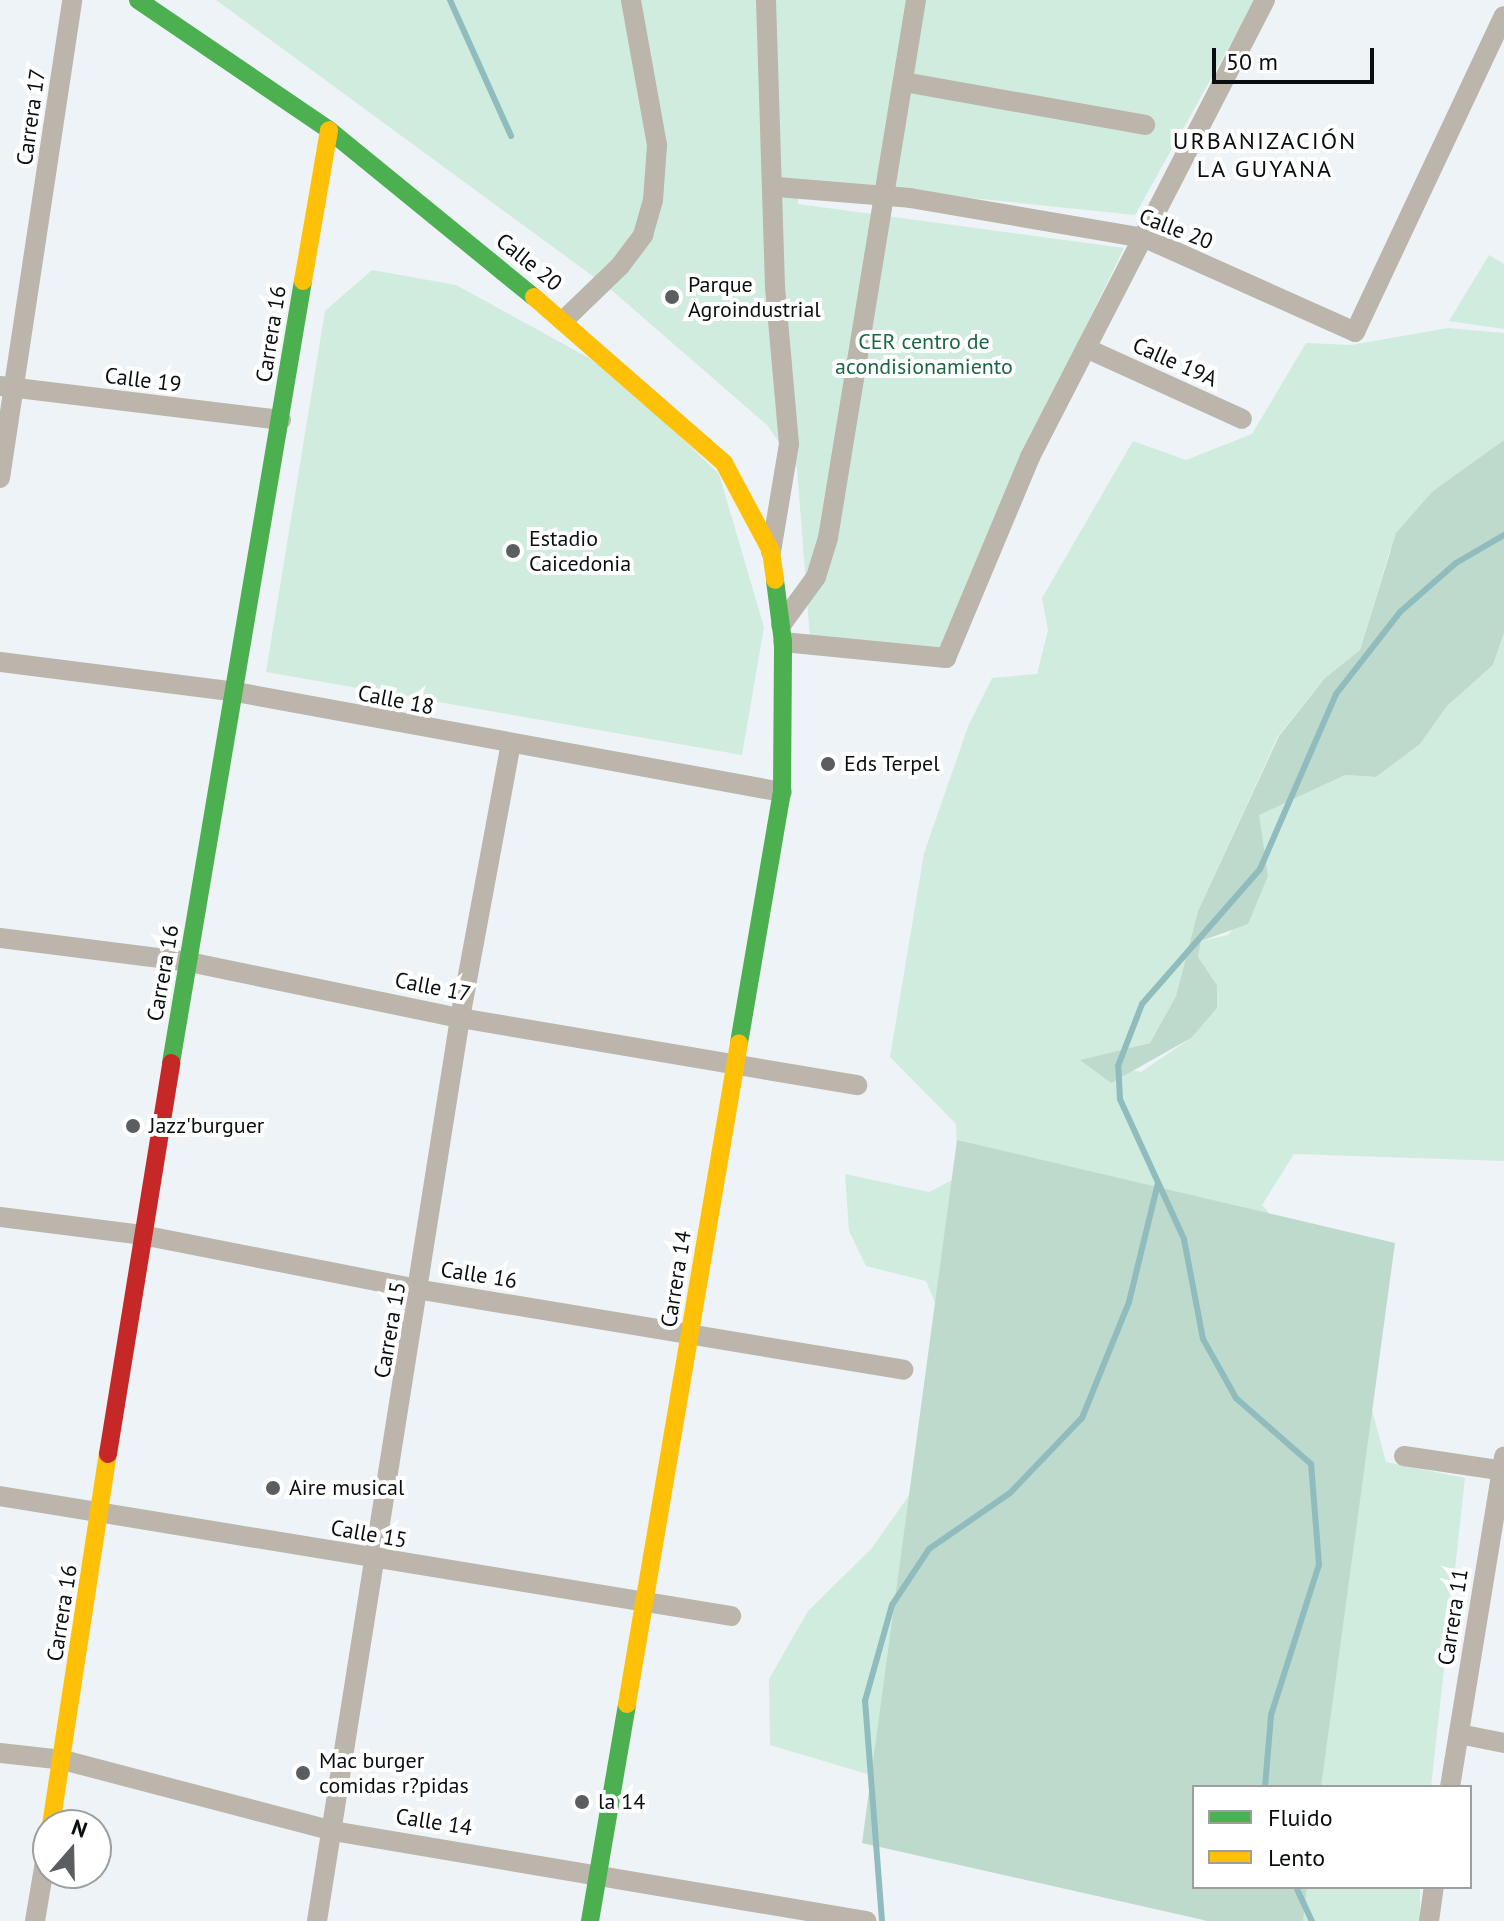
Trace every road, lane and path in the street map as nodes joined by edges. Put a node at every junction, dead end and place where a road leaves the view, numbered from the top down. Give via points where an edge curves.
1 (72, 0) edge
2 (138, 0) edge
3 (631, 0) edge
4 (766, 0) edge
5 (916, 0) edge
6 (1265, 0) edge
7 (1504, 16) edge
8 (904, 82) junction
9 (1145, 125) dead end
10 (329, 130) junction
11 (777, 187) junction
12 (886, 196) junction
13 (1145, 238) junction
14 (563, 321) junction
15 (1088, 349) junction
16 (7, 387) edge
17 (1242, 419) dead end
18 (281, 420) junction
19 (0, 478) edge
20 (771, 551) junction
21 (782, 633) junction
22 (0, 662) edge
23 (236, 692) junction
24 (510, 747) junction
25 (782, 792) junction
26 (0, 938) edge
27 (189, 962) junction
28 (460, 1018) junction
29 (734, 1062) junction
30 (857, 1085) dead end
31 (0, 1217) edge
32 (142, 1235) junction
33 (422, 1290) junction
34 (692, 1335) junction
35 (903, 1370) dead end
36 (1404, 1456) dead end
37 (1503, 1466) edge
38 (0, 1496) edge
39 (102, 1508) junction
40 (374, 1560) junction
41 (645, 1602) junction
42 (731, 1616) dead end
43 (1459, 1734) junction
44 (1504, 1743) edge
45 (0, 1753) edge
46 (63, 1760) junction
47 (1450, 1785) edge
48 (54, 1809) edge
49 (333, 1831) junction
50 (597, 1871) junction
51 (40, 1889) edge
52 (1434, 1889) edge
53 (35, 1921) edge
54 (317, 1921) edge
55 (590, 1921) edge
56 (866, 1921) edge
57 (1429, 1921) edge

1 - 16 street, Carrera 17
2 - 10 main road, Calle 20
3 - 14 street via 657,145 653,200 627,256
4 - 11 street
5 - 8 street
6 - 13 street
7 - 13 street, Calle 20 via 1355,332
8 - 9 street
8 - 12 street
10 - 14 main road, Calle 20
10 - 18 main road, Carrera 16
11 - 12 street, Calle 20
11 - 20 street via 775,287 789,444
12 - 13 street, Calle 20
12 - 21 street via 828,538 816,577
13 - 15 street
14 - 20 main road, Calle 20 via 724,463
15 - 17 street, Calle 19A
15 - 21 street via 1030,457 946,658
16 - 18 street, Calle 19
16 - 19 street, Carrera 17
18 - 23 main road, Carrera 16
20 - 21 main road, Calle 20
21 - 25 main road, Carrera 14
22 - 23 street, Calle 18
23 - 24 street, Calle 18
23 - 27 main road, Carrera 16
24 - 25 street, Calle 18
24 - 28 street, Carrera 15
25 - 29 main road, Carrera 14
26 - 27 street, Calle 17
27 - 28 street, Calle 17
27 - 32 main road, Carrera 16
28 - 29 street, Calle 17
28 - 33 street, Carrera 15
29 - 30 street, Calle 17
29 - 34 main road, Carrera 14
31 - 32 street, Calle 16
32 - 33 street, Calle 16
32 - 39 main road, Carrera 16
33 - 34 street, Calle 16
33 - 40 street, Carrera 15
34 - 35 street, Calle 16
34 - 41 main road, Carrera 14
36 - 37 street
37 - 43 street, Carrera 11
38 - 39 street, Calle 15
39 - 40 street, Calle 15
39 - 46 main road, Carrera 16
40 - 41 street, Calle 15
40 - 49 street, Carrera 15
41 - 42 street, Calle 15
41 - 50 main road, Carrera 14
43 - 44 street
43 - 47 street, Carrera 11
45 - 46 street, Calle 14
46 - 48 main road, Carrera 16
46 - 49 street, Calle 14
49 - 50 street, Calle 14
49 - 54 street, Carrera 15
50 - 55 main road, Carrera 14
50 - 56 street, Calle 14
51 - 53 street
52 - 57 street

